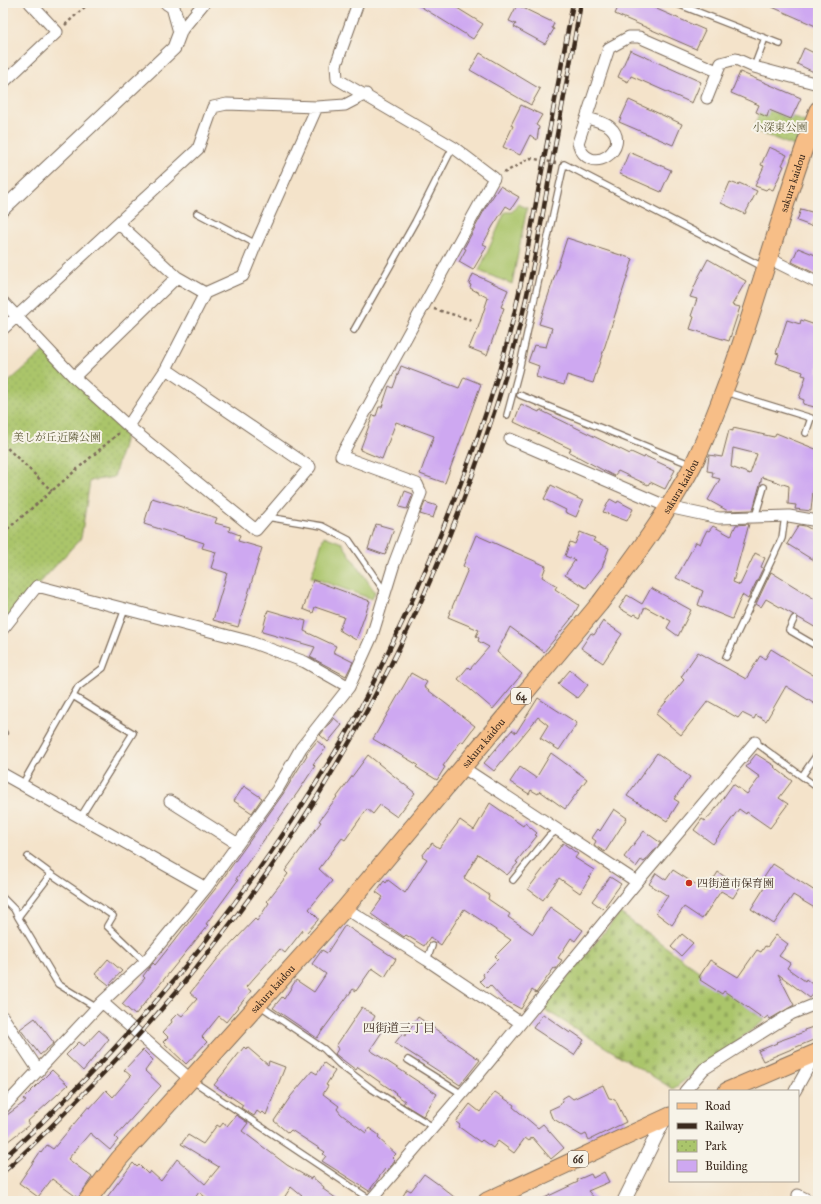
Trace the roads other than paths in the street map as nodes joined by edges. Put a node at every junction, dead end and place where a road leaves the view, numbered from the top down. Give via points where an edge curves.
1 (30, 3) edge
2 (167, 3) edge
3 (204, 3) edge
4 (358, 3) edge
5 (675, 3) edge
6 (180, 32) junction
7 (765, 38) junction
8 (780, 44) dead end
9 (754, 67) junction
10 (717, 71) junction
11 (3, 82) edge
12 (818, 84) edge
13 (366, 94) junction
14 (706, 98) dead end
15 (317, 107) junction
16 (818, 110) edge
17 (587, 118) dead end
18 (453, 147) junction
19 (3, 209) edge
20 (196, 213) dead end
21 (118, 223) junction
22 (256, 244) junction
23 (767, 263) junction
24 (177, 277) junction
25 (818, 283) edge
26 (205, 293) junction
27 (3, 302) edge
28 (16, 316) junction
29 (3, 329) edge
30 (354, 330) dead end
31 (166, 369) junction
32 (74, 377) junction
33 (724, 391) junction
34 (520, 395) dead end
35 (507, 415) dead end
36 (128, 426) junction
37 (806, 433) dead end
38 (510, 439) dead end
39 (693, 465) junction
40 (764, 487) dead end
41 (668, 507) junction
42 (784, 516) junction
43 (266, 517) junction
44 (755, 517) junction
45 (818, 521) edge
46 (385, 593) junction
47 (125, 609) junction
48 (794, 619) dead end
49 (3, 629) edge
50 (818, 647) edge
51 (726, 657) dead end
52 (349, 687) junction
53 (73, 696) junction
54 (755, 742) joint
55 (818, 753) edge
56 (462, 767) junction
57 (3, 774) edge
58 (802, 776) junction
59 (22, 785) junction
60 (818, 788) edge
61 (170, 801) dead end
62 (80, 818) junction
63 (558, 830) junction
64 (238, 844) junction
65 (28, 858) dead end
66 (51, 874) junction
67 (513, 880) dead end
68 (637, 882) junction
69 (206, 888) junction
70 (3, 898) edge
71 (345, 908) junction
72 (18, 917) junction
73 (432, 946) dead end
74 (427, 960) junction
75 (145, 962) junction
76 (818, 1002) edge
77 (100, 1005) junction
78 (259, 1005) junction
79 (3, 1017) edge
80 (521, 1023) junction
81 (817, 1053) edge
82 (408, 1060) dead end
83 (39, 1071) junction
84 (191, 1080) junction
85 (685, 1090) edge
86 (729, 1090) edge
87 (796, 1090) edge
88 (462, 1094) junction
89 (5, 1102) edge
90 (668, 1115) edge
91 (434, 1127) junction
92 (798, 1195) dead end
93 (370, 1200) edge
94 (88, 1201) edge
95 (486, 1201) edge
96 (624, 1201) edge
97 (810, 1201) edge

1 - 11 street via 57,32
2 - 6 street via 173,7
3 - 6 street
4 - 13 street via 336,65 337,78
5 - 7 lane
6 - 19 street via 174,48
7 - 8 lane
7 - 9 lane
9 - 10 street via 736,60 721,62
9 - 12 street
10 - 14 street
10 - 17 street via 639,37 629,37 609,48
13 - 15 street via 345,106
13 - 18 street
15 - 21 street via 227,104 213,107 198,149
15 - 22 street
16 - 23 main road, sakura kaidou / 64 via 796,168
18 - 30 lane via 415,222
18 - 46 street via 494,178 341,456 416,484 421,493
20 - 22 lane
21 - 24 street
21 - 28 street
22 - 26 street via 243,276
23 - 25 street
23 - 33 main road, sakura kaidou / 64
23 - 35 lane via 564,164
24 - 26 street
24 - 32 street
26 - 31 street
27 - 28 street
28 - 29 street
28 - 32 street
31 - 36 street
31 - 43 street via 310,467
32 - 36 street
33 - 37 lane via 811,418
33 - 39 main road, sakura kaidou / 64
34 - 39 lane
36 - 43 street via 256,530
38 - 41 street
39 - 41 main road, sakura kaidou / 64
40 - 44 lane
41 - 44 street via 719,518
41 - 56 main road, sakura kaidou / 64 via 637,554 600,602
42 - 44 street
42 - 45 street
42 - 51 lane via 782,538
43 - 46 lane via 322,526 349,540
46 - 52 street via 372,636
47 - 49 street via 37,586
47 - 52 street via 248,641 306,662
47 - 53 lane via 102,668 78,686
48 - 50 lane via 789,630
52 - 64 street via 301,748 277,790
53 - 59 lane
53 - 62 lane via 133,733
54 - 58 lane
54 - 68 street
55 - 58 lane
56 - 63 street
56 - 71 main road, sakura kaidou / 64
57 - 59 street
58 - 60 lane
59 - 62 street
61 - 64 street
62 - 69 street
63 - 67 lane via 549,836
63 - 68 street
64 - 69 street
65 - 66 lane
66 - 72 lane
66 - 75 lane via 112,916 107,926
68 - 80 street
69 - 75 street
70 - 72 lane
71 - 74 street
71 - 78 main road, sakura kaidou / 64
72 - 77 lane via 58,984
73 - 74 lane
74 - 80 street
75 - 77 street
76 - 85 street via 791,1014 704,1069
77 - 83 street
77 - 84 street
78 - 84 main road, sakura kaidou / 64
78 - 91 lane via 324,1048 339,1064 372,1088
79 - 83 street
80 - 88 street
81 - 86 main road
81 - 87 street
82 - 88 lane
83 - 89 street
84 - 93 lane
84 - 94 main road, sakura kaidou / 64 via 119,1159
88 - 91 street
90 - 95 main road, 66
90 - 96 street
91 - 93 street
92 - 97 street

